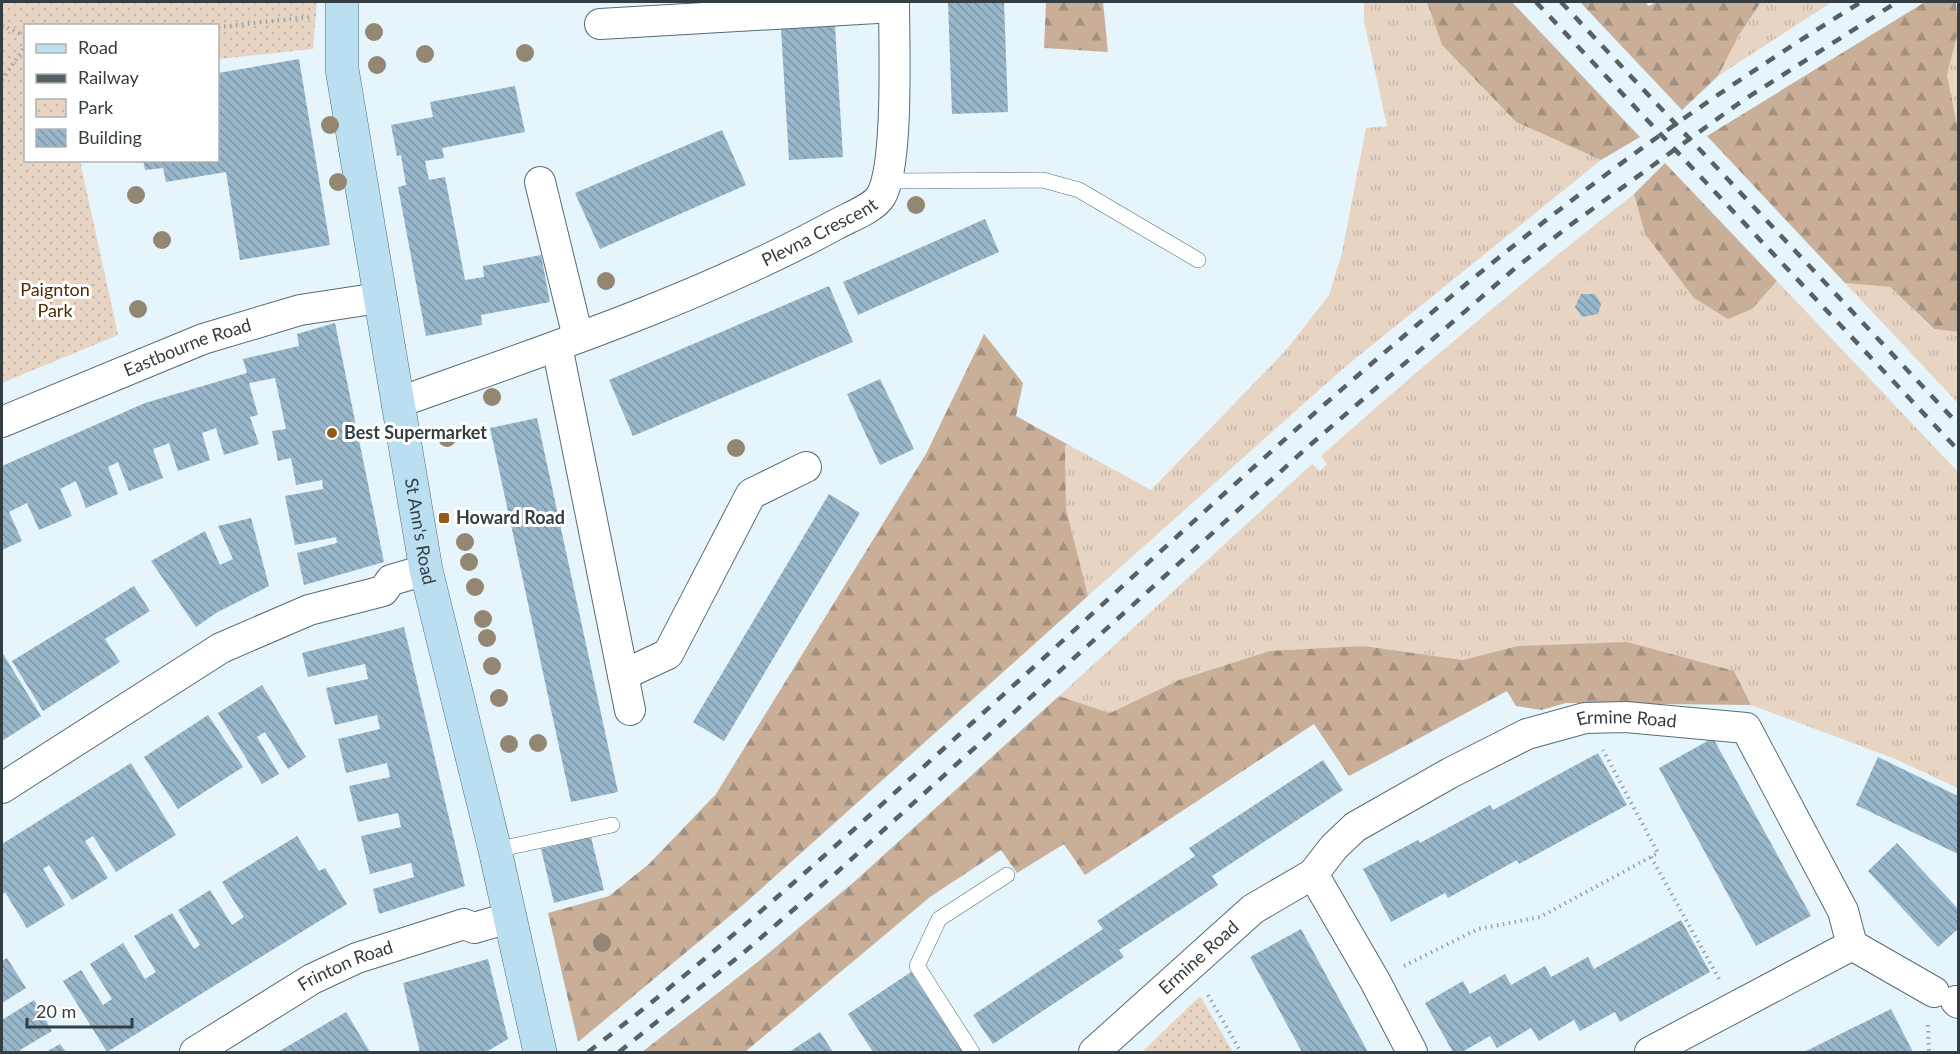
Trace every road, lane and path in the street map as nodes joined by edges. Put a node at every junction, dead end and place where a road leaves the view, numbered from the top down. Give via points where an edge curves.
1 (894, 4) edge
2 (342, 6) edge
3 (600, 24) dead end
4 (2, 25) edge
5 (219, 27) edge
6 (24, 36) edge
7 (24, 48) edge
8 (2, 80) edge
9 (887, 181) junction
10 (540, 182) dead end
11 (1198, 260) dead end
12 (379, 298) junction
13 (567, 342) junction
14 (398, 402) junction
15 (2, 422) edge
16 (806, 468) dead end
17 (426, 570) junction
18 (623, 675) junction
19 (630, 710) dead end
20 (1585, 717) junction
21 (2, 788) edge
22 (612, 825) dead end
23 (495, 850) junction
24 (1651, 857) junction
25 (1313, 874) junction
26 (1007, 875) dead end
27 (509, 918) junction
28 (1852, 945) junction
29 (1191, 965) junction
30 (1374, 981) junction
31 (1949, 999) edge
32 (1734, 1006) junction
33 (195, 1053) edge
34 (540, 1053) edge
35 (972, 1053) edge
36 (1094, 1053) edge
37 (1240, 1053) edge
38 (1412, 1053) edge
39 (1650, 1053) edge

1 - 3 street, Plevna Crescent
1 - 9 street, Plevna Crescent
2 - 5 path via 262,24
2 - 12 main road, St Ann's Road via 342,69
4 - 6 path
7 - 8 path
9 - 11 lane via 1043,180 1079,190
9 - 13 street, Plevna Crescent via 880,197 871,205 816,236 694,292
10 - 13 street
12 - 14 main road, St Ann's Road
12 - 15 street, Eastbourne Road via 300,310 203,339
13 - 14 street, Plevna Crescent
13 - 18 street
14 - 17 main road, St Ann's Road
16 - 18 street via 751,494 668,654
17 - 21 street via 391,580 383,591 309,610 221,648
17 - 23 main road, St Ann's Road
18 - 19 street
20 - 24 path via 1658,853
20 - 25 street, Ermine Road via 1527,734 1374,816 1341,840
20 - 28 street, Ermine Road via 1746,728 1843,911
22 - 23 lane
23 - 27 main road, St Ann's Road
24 - 30 path via 1540,916 1478,928
24 - 32 path
25 - 29 street, Ermine Road via 1253,909
25 - 30 street
26 - 35 lane via 939,919 917,966
27 - 33 street, Frinton Road via 474,928 464,924 357,958 312,979
27 - 34 main road, St Ann's Road
28 - 31 street
28 - 32 street
29 - 36 street, Ermine Road
29 - 37 path
30 - 38 street
32 - 39 street

